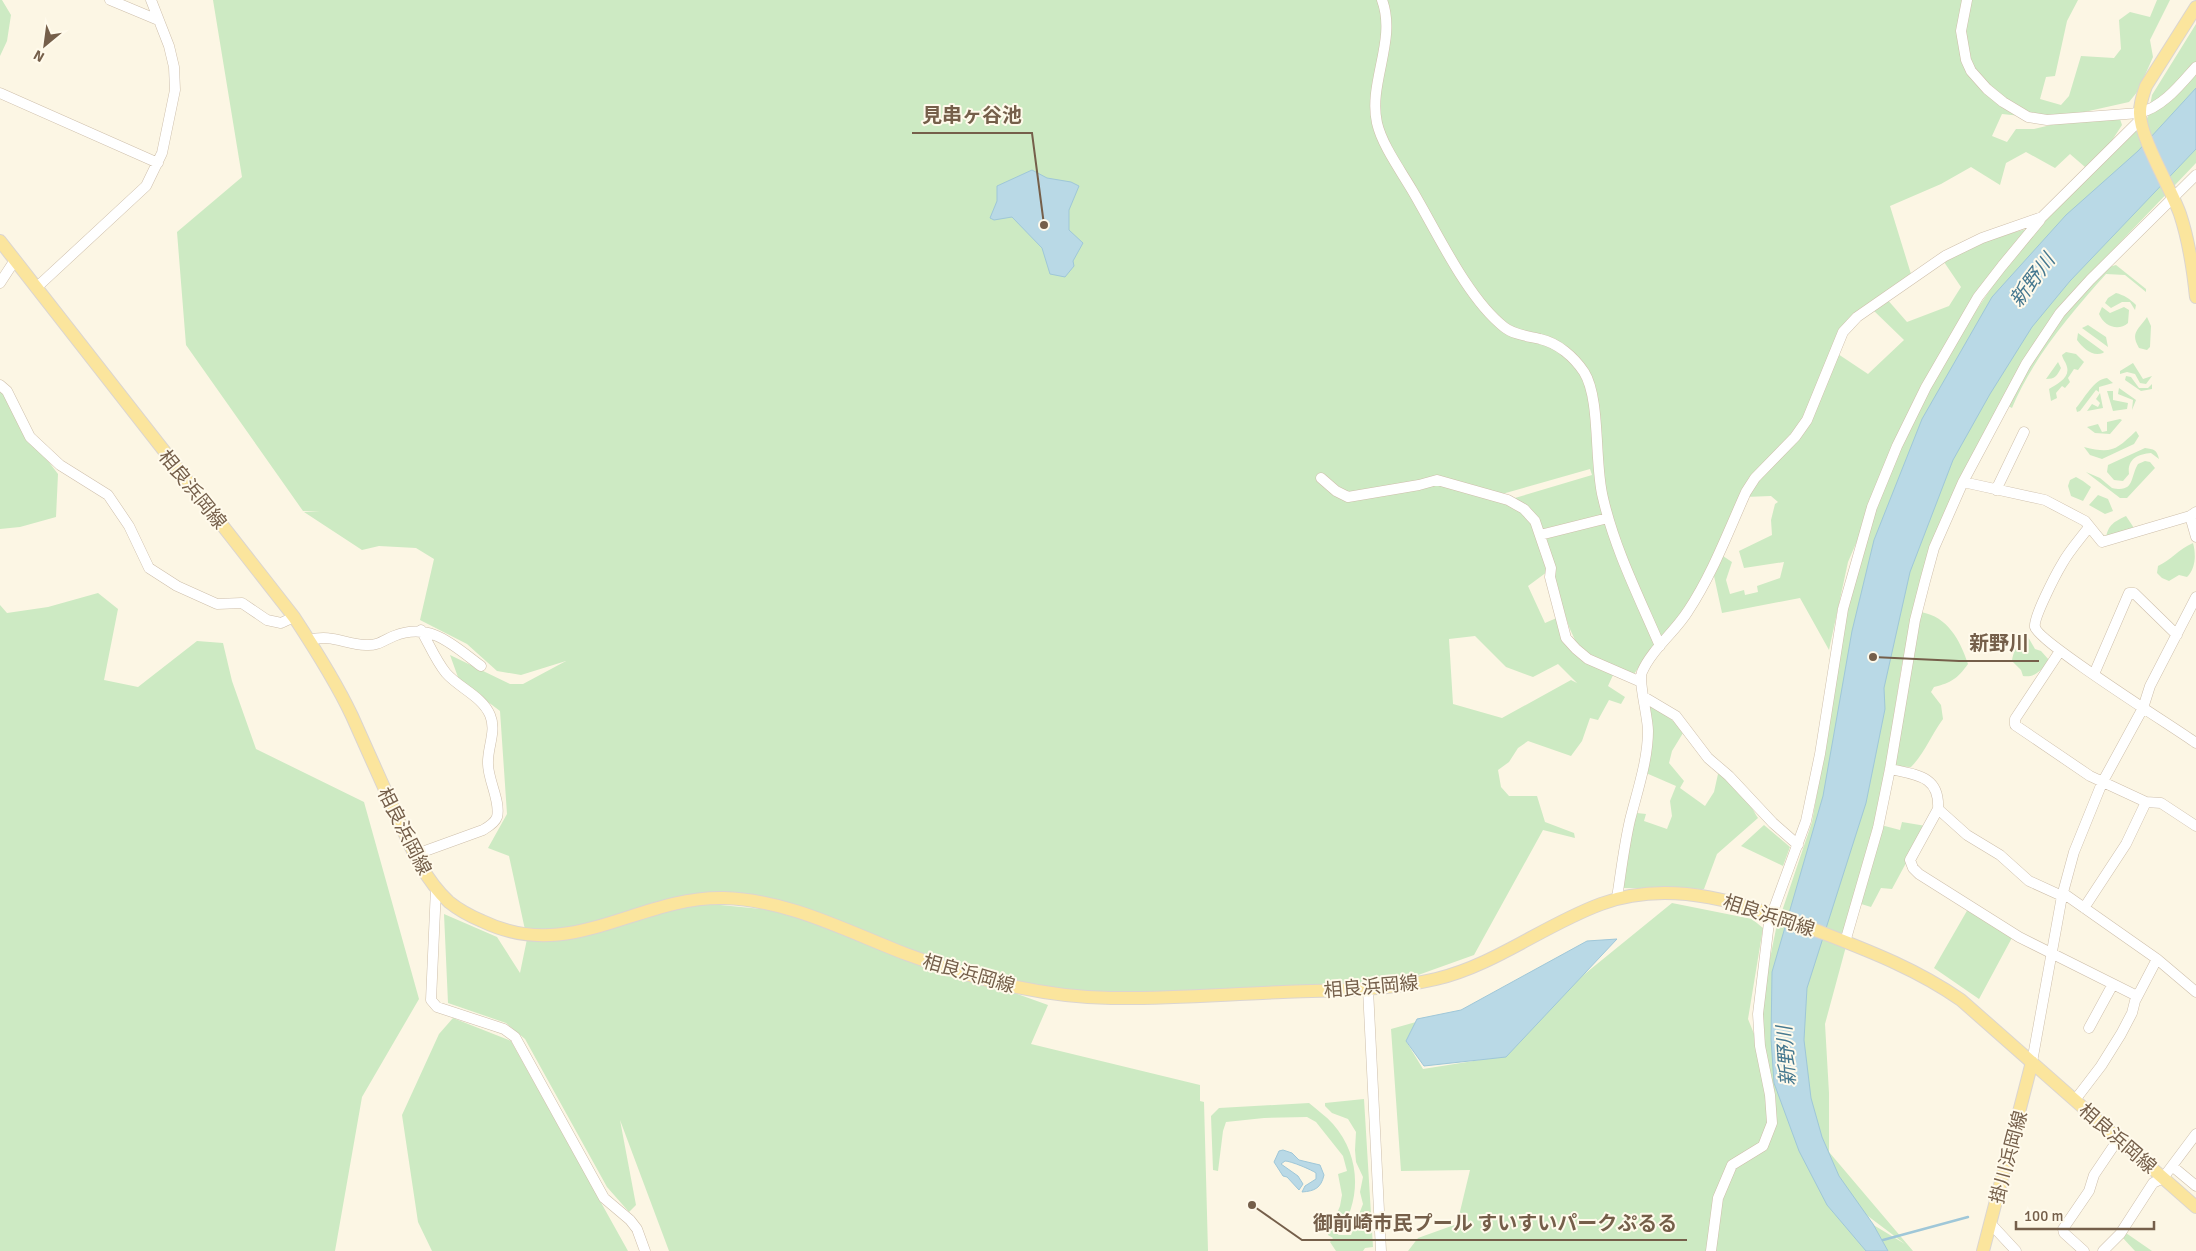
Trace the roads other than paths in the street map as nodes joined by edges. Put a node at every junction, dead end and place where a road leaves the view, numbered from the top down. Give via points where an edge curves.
1 (110, 0) edge
2 (151, 0) edge
3 (1382, 0) edge
4 (1967, 0) edge
5 (2196, 7) edge
6 (158, 20) junction
7 (2196, 67) edge
8 (0, 93) edge
9 (2141, 120) junction
10 (158, 162) junction
11 (2196, 175) edge
12 (2173, 196) junction
13 (2042, 218) junction
14 (0, 241) edge
15 (15, 260) junction
16 (0, 284) edge
17 (36, 288) junction
18 (2196, 297) edge
19 (0, 385) edge
20 (2024, 432) dead end
21 (1321, 478) dead end
22 (1963, 482) junction
23 (1996, 490) junction
24 (2193, 514) edge
25 (1608, 518) junction
26 (2089, 527) junction
27 (1540, 535) junction
28 (2196, 537) edge
29 (2196, 597) edge
30 (294, 617) junction
31 (420, 630) junction
32 (2176, 635) junction
33 (309, 640) junction
34 (1660, 646) junction
35 (2060, 651) junction
36 (481, 666) dead end
37 (2094, 674) junction
38 (1641, 682) junction
39 (1644, 697) junction
40 (2143, 708) junction
41 (2196, 743) edge
42 (1890, 769) junction
43 (2102, 783) junction
44 (2146, 802) junction
45 (1938, 809) junction
46 (2196, 826) edge
47 (1798, 845) junction
48 (414, 855) junction
49 (436, 888) junction
50 (2063, 895) junction
51 (1616, 898) junction
52 (2084, 908) junction
53 (1773, 915) junction
54 (1843, 941) junction
55 (2052, 955) junction
56 (2157, 959) junction
57 (2114, 984) junction
58 (1368, 989) junction
59 (2196, 992) edge
60 (2138, 996) junction
61 (2089, 1028) dead end
62 (2032, 1062) junction
63 (2075, 1100) junction
64 (2196, 1134) edge
65 (2119, 1138) junction
66 (2172, 1166) junction
67 (2163, 1178) junction
68 (2196, 1186) edge
69 (2196, 1207) edge
70 (1990, 1223) junction
71 (645, 1251) edge
72 (1381, 1251) edge
73 (1711, 1251) edge
74 (1983, 1251) edge
75 (2016, 1251) edge
76 (2084, 1251) edge
77 (2103, 1251) edge

1 - 6 street
2 - 6 street
3 - 25 street via 1386,22 1376,96 1377,123 1390,152 1464,280 1484,308 1507,330 1560,348 1584,374 1591,389 1597,467
4 - 9 street via 1961,31 1966,60 1971,71 2002,102 2028,117 2047,120
5 - 9 main road via 2146,86 2141,98
6 - 10 street via 174,67 176,90
7 - 9 street via 2176,90
8 - 10 street
9 - 12 main road
9 - 13 street
10 - 17 street via 146,186
11 - 12 street
12 - 18 main road via 2192,258
12 - 22 street via 2060,313 2026,364
13 - 34 street via 1982,238 1945,256 1857,317 1843,332 1807,420 1755,478 1701,590
13 - 47 street via 1978,297 1926,387 1872,507 1843,609 1820,754
14 - 15 main road, 相良浜岡線
15 - 16 street
15 - 17 main road, 相良浜岡線
17 - 30 main road, 相良浜岡線
19 - 30 street via 7,391 30,436 60,465 108,495 129,526 149,568 177,586 217,604 242,603 267,620 281,623
20 - 23 street
21 - 27 street via 1348,497 1437,480 1508,500 1524,509 1535,521
22 - 23 street
22 - 42 street via 1934,548 1923,588
23 - 26 street via 2045,500 2085,521
24 - 26 street via 2102,542
24 - 28 street
25 - 27 street
25 - 34 street via 1618,550
26 - 35 street via 2062,563 2034,625 2036,632
27 - 38 street via 1551,568 1550,577 1566,638 1588,659
29 - 32 street
30 - 33 main road, 相良浜岡線
31 - 33 street via 395,636 379,645 330,637
31 - 36 street via 440,636
31 - 48 street via 447,674 490,715 493,726 488,763 497,817 484,830
32 - 37 street via 2134,593 2129,593
32 - 40 street via 2150,686
33 - 48 main road, 相良浜岡線 via 350,713
34 - 38 street via 1644,668
35 - 37 street
35 - 43 street via 2015,725
37 - 40 street
38 - 39 street
39 - 47 street via 1676,716 1708,758
39 - 51 street via 1648,732 1644,762
40 - 41 street
40 - 43 street
42 - 45 street via 1924,777 1934,786
42 - 54 street via 1878,828
43 - 44 street
43 - 50 street via 2074,852
44 - 46 street via 2162,803
44 - 52 street via 2126,844
45 - 50 street via 2029,881
45 - 55 street via 1912,855 1913,868
47 - 53 street
48 - 49 main road, 相良浜岡線
49 - 58 main road, 相良浜岡線 via 462,911 488,924 545,936 588,931 689,900 756,901 812,916 966,975 1010,987 1066,995 1179,997
49 - 71 street via 431,1000 437,1007 504,1029 515,1037 604,1198 637,1229
50 - 52 street
50 - 55 street
51 - 53 main road, 相良浜岡線 via 1659,893 1702,895
51 - 58 main road, 相良浜岡線 via 1559,922 1462,972 1402,986
52 - 56 street
53 - 54 main road, 相良浜岡線
53 - 73 street via 1758,1014 1772,1123 1763,1146 1732,1165 1718,1198
54 - 62 main road, 相良浜岡線 via 1934,982
55 - 57 street
55 - 62 street
56 - 59 street
56 - 60 street
57 - 60 street
57 - 61 street
58 - 72 street
60 - 63 street via 2121,1034
62 - 63 main road, 相良浜岡線
62 - 70 main road, 掛川浜岡線
63 - 65 main road, 相良浜岡線
64 - 66 street
65 - 67 main road, 相良浜岡線
65 - 76 street via 2063,1229
66 - 67 street
66 - 68 street
67 - 69 main road, 相良浜岡線
67 - 77 street via 2153,1183 2120,1234
70 - 74 main road, 掛川浜岡線
70 - 75 street

